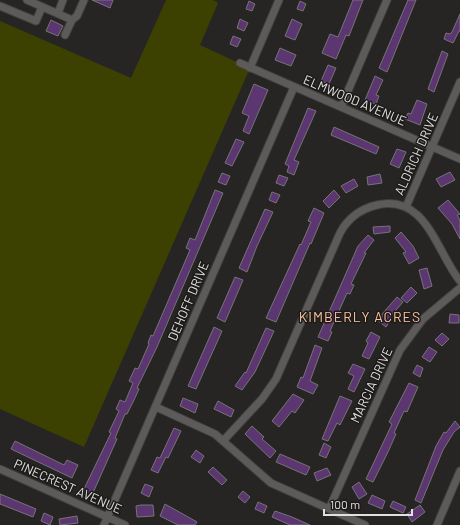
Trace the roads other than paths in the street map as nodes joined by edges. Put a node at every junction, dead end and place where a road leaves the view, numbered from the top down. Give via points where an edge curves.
1 (27, 0) edge
2 (63, 0) edge
3 (84, 0) edge
4 (280, 0) edge
5 (387, 0) edge
6 (0, 6) edge
7 (42, 7) junction
8 (58, 13) junction
9 (72, 20) junction
10 (65, 35) dead end
11 (240, 63) dead end
12 (250, 68) junction
13 (460, 82) edge
14 (294, 87) junction
15 (341, 107) junction
16 (432, 147) junction
17 (460, 159) edge
18 (406, 207) junction
19 (460, 281) edge
20 (460, 288) edge
21 (156, 407) junction
22 (223, 441) junction
23 (0, 469) edge
24 (460, 471) edge
25 (329, 509) junction
26 (108, 517) junction
27 (104, 525) edge
28 (125, 525) edge
29 (365, 525) edge
30 (437, 525) edge

1 - 7 street
2 - 8 street
3 - 9 street via 77,16
4 - 12 street
5 - 15 street
6 - 7 street via 36,22
7 - 8 street
8 - 9 street
9 - 10 street
11 - 12 street, ELMWOOD AVENUE
12 - 14 street, ELMWOOD AVENUE
13 - 16 street, ALDRICH DRIVE
14 - 15 street, ELMWOOD AVENUE
14 - 21 street, DEHOFF DRIVE
15 - 16 street, ELMWOOD AVENUE
16 - 17 street, ELMWOOD AVENUE
16 - 18 street, ALDRICH DRIVE
18 - 19 street via 426,224
18 - 22 street, ALDRICH DRIVE via 390,204 369,207 346,223 276,379 262,400
20 - 25 street, MARCIA DRIVE via 423,319 400,350
21 - 22 street via 207,430
21 - 26 street, DEHOFF DRIVE
22 - 25 street via 271,483
23 - 26 street, PINECREST AVENUE
24 - 30 street
25 - 29 street
26 - 27 street, DEHOFF DRIVE
26 - 28 street, PINECREST AVENUE

